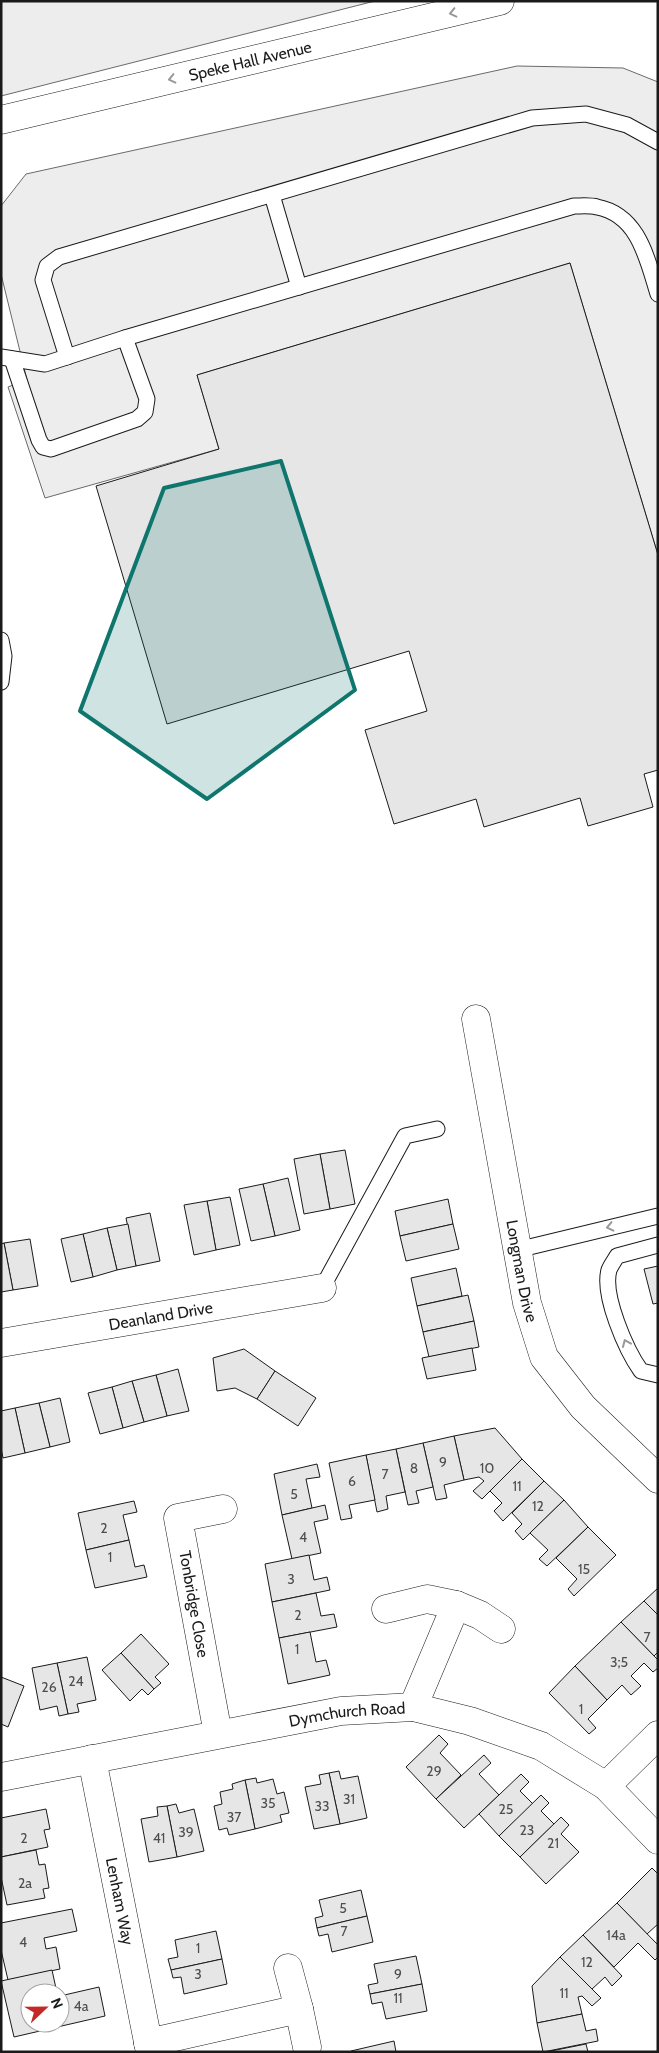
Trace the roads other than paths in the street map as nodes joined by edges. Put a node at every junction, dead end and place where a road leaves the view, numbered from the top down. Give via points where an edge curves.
1 (500, 1) edge
2 (1, 120) edge
3 (658, 142) edge
4 (272, 195) junction
5 (300, 288) junction
6 (658, 294) edge
7 (125, 338) junction
8 (68, 357) junction
9 (7, 358) edge
10 (1, 640) edge
11 (1, 682) edge
12 (476, 1019) dead end
13 (437, 1130) dead end
14 (658, 1216) edge
15 (658, 1245) edge
16 (517, 1250) junction
17 (322, 1288) joint
18 (1, 1343) edge
19 (658, 1375) edge
20 (657, 1476) edge
21 (223, 1509) dead end
22 (456, 1605) junction
23 (386, 1609) dead end
24 (502, 1629) dead end
25 (413, 1707) junction
26 (218, 1734) junction
27 (658, 1735) edge
28 (92, 1760) junction
29 (1, 1777) edge
30 (606, 1786) junction
31 (658, 1840) edge
32 (288, 1968) dead end
33 (299, 2009) junction
34 (149, 2047) edge
35 (307, 2047) dead end

1 -> 2 street, Speke Hall Avenue
3 - 4 lane via 628,125 586,114 532,118
4 - 5 lane
4 - 8 lane via 59,256 47,266 43,280
5 - 6 lane via 574,206 597,206 633,227 646,253
5 - 7 lane
7 - 8 lane
7 - 9 lane via 147,398 145,412 136,420 51,450 38,440
8 - 9 lane via 45,364
10 - 11 lane via 4,656
12 - 16 street, Longman Drive
13 - 17 lane via 405,1136
14 -> 16 lane
19 -> 15 lane via 641,1371 632,1358 610,1297 609,1270 617,1256
16 - 20 street, Longman Drive via 527,1304 544,1356 583,1407
17 - 18 street, Deanland Drive
21 - 26 street, Tonbridge Close via 178,1518
22 - 23 street via 427,1599
22 - 24 street via 480,1614
22 - 25 street
25 - 26 street, Dymchurch Road via 341,1711
25 - 30 street, Dymchurch Road via 470,1721 541,1746
26 - 28 street, Dymchurch Road
27 - 30 street
28 - 29 street, Dymchurch Road
28 - 34 street, Lenham Way
30 - 31 street, Dymchurch Road
32 - 33 street
33 - 34 street, Lenham Way
33 - 35 street

